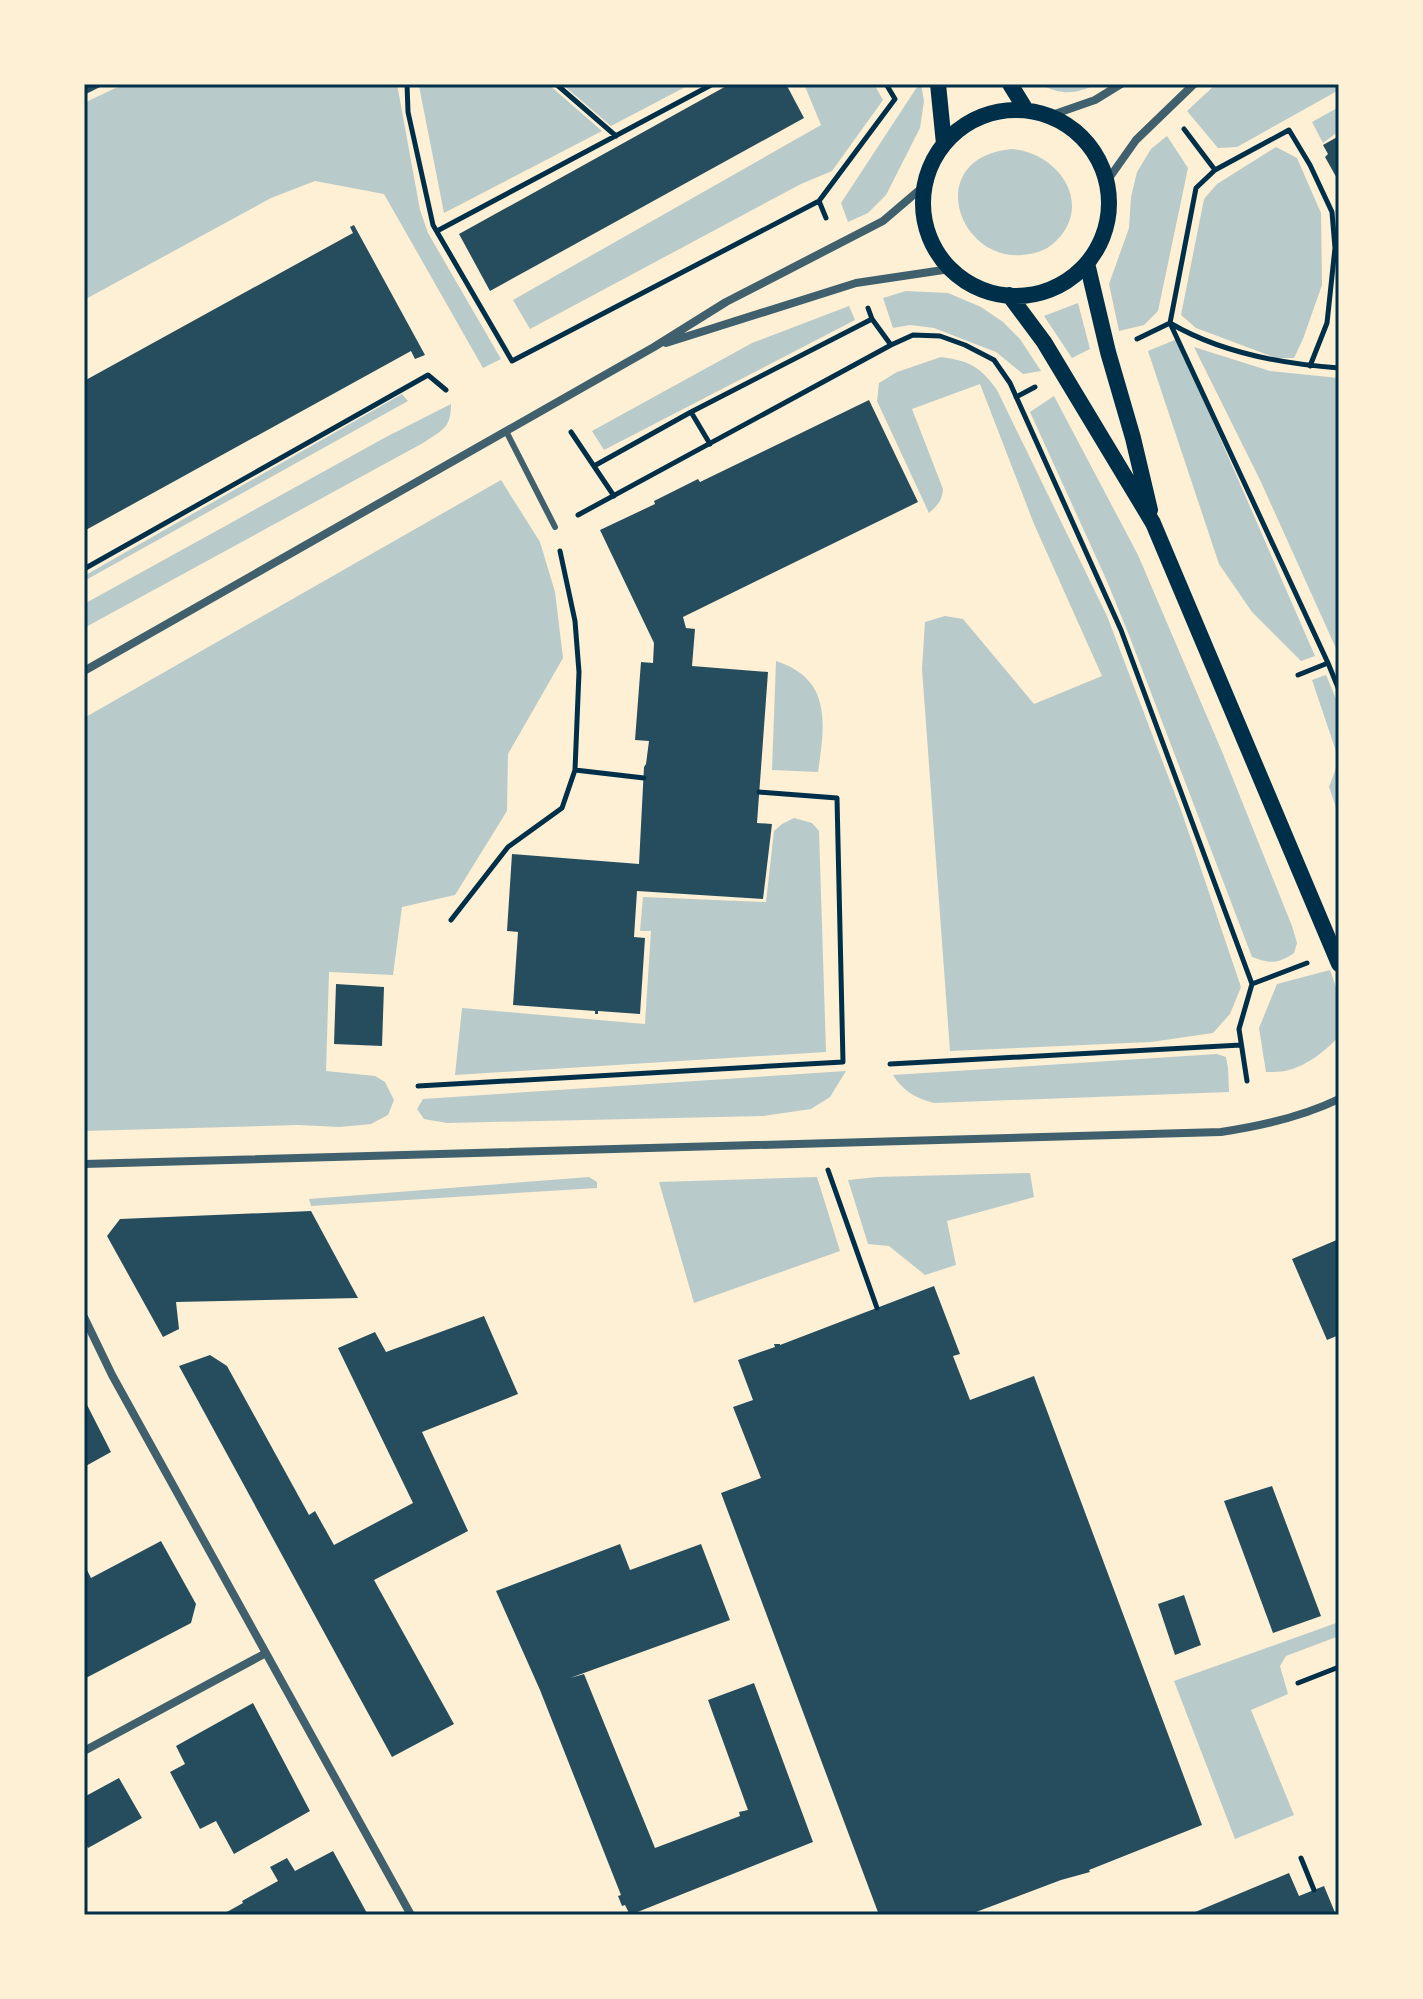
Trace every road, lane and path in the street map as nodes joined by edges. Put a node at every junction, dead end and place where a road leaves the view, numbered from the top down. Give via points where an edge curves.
1 (408, 84) edge
2 (556, 84) edge
3 (713, 84) edge
4 (886, 84) edge
5 (938, 84) edge
6 (1010, 84) edge
7 (1121, 84) edge
8 (1194, 84) edge
9 (1026, 110) junction
10 (1049, 116) junction
11 (1176, 119) dead end
12 (616, 136) junction
13 (944, 144) junction
14 (1215, 170) junction
15 (1107, 181) junction
16 (924, 186) junction
17 (437, 231) junction
18 (1087, 263) junction
19 (950, 269) junction
20 (1009, 295) junction
21 (1170, 323) junction
22 (1133, 341) dead end
23 (891, 345) junction
24 (654, 347) junction
25 (1310, 366) junction
26 (1339, 368) edge
27 (1046, 381) dead end
28 (446, 390) dead end
29 (1016, 397) junction
30 (691, 412) junction
31 (506, 431) junction
32 (571, 432) dead end
33 (710, 444) junction
34 (594, 466) junction
35 (614, 496) junction
36 (1153, 523) junction
37 (555, 527) junction
38 (84, 569) edge
39 (1328, 663) junction
40 (84, 671) edge
41 (1298, 675) dead end
42 (1339, 690) edge
43 (575, 770) junction
44 (644, 778) dead end
45 (759, 792) dead end
46 (451, 920) dead end
47 (1317, 960) dead end
48 (1339, 964) edge
49 (1252, 984) junction
50 (1241, 1045) junction
51 (890, 1064) dead end
52 (1247, 1081) dead end
53 (418, 1086) dead end
54 (1339, 1099) edge
55 (825, 1162) dead end
56 (84, 1164) edge
57 (877, 1308) dead end
58 (84, 1317) edge
59 (266, 1653) junction
60 (1339, 1667) edge
61 (1298, 1683) dead end
62 (84, 1751) edge
63 (1301, 1858) dead end
64 (1314, 1890) dead end
65 (411, 1915) edge

1 - 17 path via 408,112
2 - 12 path
3 - 12 path
4 - 17 path via 895,99 819,201 512,361
5 - 13 main road
6 - 9 main road
7 - 10 street via 1095,100
8 - 15 street via 1136,140
9 - 10 main road
9 - 13 main road via 981,117
10 - 15 main road via 1087,143
11 - 14 path
12 - 17 path
13 - 16 main road
14 - 21 path via 1196,188
14 - 25 path via 1289,130 1310,165 1332,212 1335,248 1327,323
15 - 18 main road via 1107,225
16 - 19 main road via 927,232
16 - 24 street via 883,221 726,302
18 - 20 main road via 1051,289
18 - 36 main road
19 - 20 main road via 987,292
19 - 24 street via 856,283
20 - 36 main road via 1044,342
21 - 22 path
21 - 25 path via 1193,336 1273,361
21 - 39 path
23 - 29 path via 913,335 940,336 965,345 994,360
23 - 30 path via 872,319
23 - 33 path
24 - 31 street
25 - 26 path
27 - 29 path
28 - 38 path via 428,375
29 - 49 path via 1121,630
30 - 33 path
30 - 34 path
31 - 37 lane
31 - 40 street
32 - 34 path
33 - 35 path
34 - 35 path
35 - 37 path
36 - 48 main road
37 - 43 path via 575,621
39 - 41 path
39 - 42 path
43 - 44 path
43 - 46 path via 562,808 508,847
45 - 53 path via 837,798 843,1062
47 - 49 path
49 - 50 path via 1239,1029
50 - 51 path
50 - 52 path
54 - 56 street via 1290,1117 1221,1132
55 - 57 path
58 - 59 street
59 - 62 street
59 - 65 street
60 - 61 path
63 - 64 path

